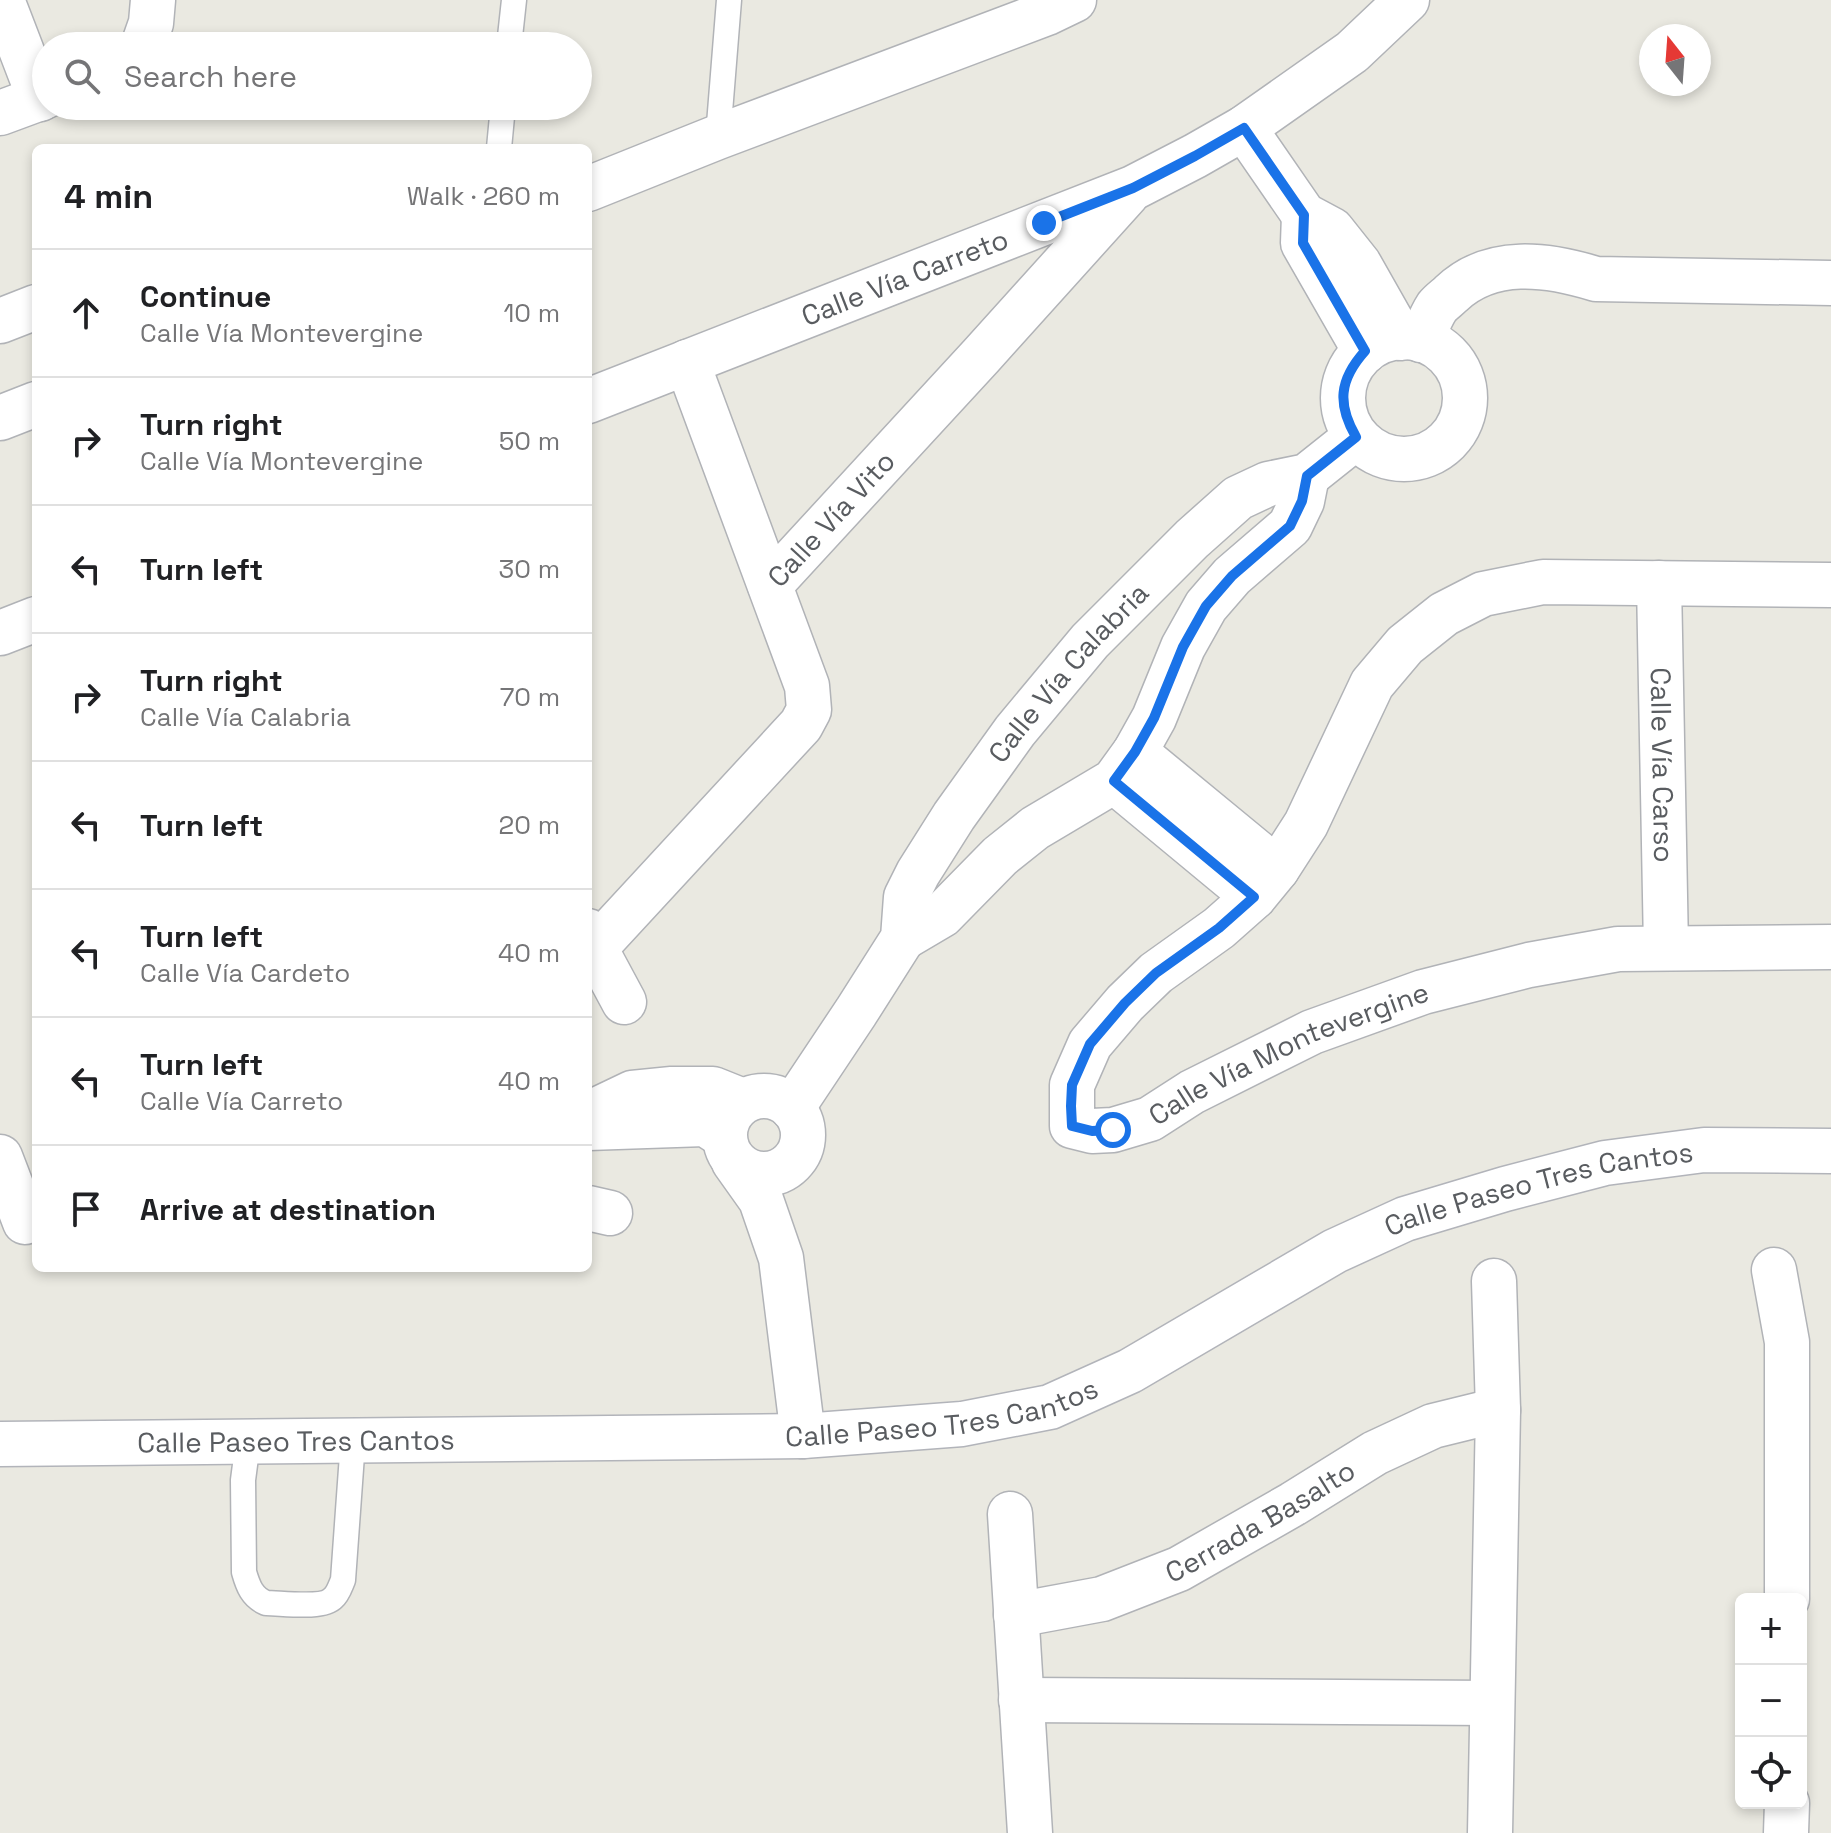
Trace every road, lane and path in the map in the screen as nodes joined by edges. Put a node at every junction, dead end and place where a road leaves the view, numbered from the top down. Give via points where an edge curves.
1 (2, 0) edge
2 (153, 0) edge
3 (514, 0) edge
4 (729, 0) edge
5 (1074, 0) edge
6 (1407, 0) edge
7 (148, 32) edge
8 (511, 32) edge
9 (32, 72) edge
10 (32, 102) edge
11 (0, 113) edge
12 (502, 120) edge
13 (1244, 128) junction
14 (718, 137) junction
15 (499, 144) edge
16 (592, 187) edge
17 (1133, 188) junction
18 (1831, 283) edge
19 (32, 309) edge
20 (0, 321) edge
21 (1410, 346) junction
22 (687, 362) junction
23 (592, 399) edge
24 (32, 406) edge
25 (0, 418) edge
26 (1356, 437) junction
27 (1307, 476) junction
28 (1192, 539) junction
29 (1232, 576) junction
30 (1659, 583) junction
31 (770, 585) junction
32 (1831, 585) edge
33 (32, 621) edge
34 (0, 633) edge
35 (1124, 766) junction
36 (1265, 883) junction
37 (592, 938) edge
38 (903, 938) junction
39 (592, 941) edge
40 (1831, 947) edge
41 (1666, 948) junction
42 (624, 1002) dead end
43 (792, 1108) junction
44 (592, 1112) edge
45 (592, 1128) edge
46 (734, 1133) junction
47 (1831, 1151) edge
48 (799, 1154) junction
49 (0, 1157) edge
50 (20, 1222) edge
51 (781, 1258) junction
52 (1774, 1270) dead end
53 (1494, 1281) dead end
54 (1498, 1410) junction
55 (803, 1436) junction
56 (353, 1441) junction
57 (248, 1442) junction
58 (0, 1444) edge
59 (1010, 1514) dead end
60 (1787, 1593) edge
61 (1016, 1615) junction
62 (1021, 1700) junction
63 (1491, 1703) junction
64 (1787, 1809) edge
65 (1030, 1833) edge
66 (1490, 1833) edge
67 (1786, 1833) edge

1 - 9 street
2 - 7 street
3 - 8 lane
4 - 14 lane
5 - 14 street
6 - 13 street, Calle Vía Carreto via 1352,52
10 - 11 street
12 - 15 lane
13 - 17 street, Calle Vía Carreto
13 - 21 street via 1304,215 1303,243
14 - 16 street
17 - 22 street, Calle Vía Carreto
17 - 31 street, Calle Vía Vito
18 - 21 street via 1596,279 1566,293 1499,298 1469,318 1459,334
19 - 20 street
21 - 26 street via 1355,363 1347,376 1343,407
21 - 26 street via 1461,373 1466,393 1456,433 1423,457 1402,459 1382,456
22 - 23 street, Calle Vía Carreto
22 - 31 street
24 - 25 street
26 - 27 street, Calle Vía Calabria
27 - 28 street, Calle Vía Calabria via 1268,484 1238,498
27 - 29 street via 1290,526
28 - 29 street
28 - 38 street, Calle Vía Calabria via 1090,641 1015,731 906,897
29 - 35 street via 1206,606 1154,718
30 - 32 street, Calle Vía Montevergine
30 - 36 street, Calle Vía Montevergine via 1543,582 1483,594 1444,614 1405,645 1372,684 1306,824
30 - 41 street, Calle Vía Carso
31 - 37 street, Calle Vía Vito via 807,686 809,710 801,725
33 - 34 street
35 - 36 street
35 - 38 street, Calle Vía Calabria via 1000,856 942,915
36 - 41 street, Calle Vía Montevergine via 1219,928 1156,973 1090,1044 1072,1085 1072,1126 1113,1130 1150,1119 1312,1032 1423,992 1529,965 1618,949
38 - 43 street, Calle Vía Calabria
39 - 42 street
40 - 41 street, Calle Vía Montevergine
43 - 46 street via 770,1096 756,1096
43 - 48 street via 803,1130
44 - 46 street via 632,1093 713,1089
45 - 46 street via 705,1124
46 - 48 street via 744,1169 756,1174 780,1171
46 - 51 street
47 - 55 street, Calle Paseo Tres Cantos via 1704,1150 1605,1163 1505,1189 1405,1219 1335,1251 1130,1371 1050,1407 962,1424
48 - 51 street
49 - 50 street
51 - 55 street
52 - 60 street via 1787,1342
53 - 54 street
54 - 61 street, Cerrada Basalto via 1433,1426 1375,1453 1179,1569 1102,1599
54 - 63 street
55 - 56 street, Calle Paseo Tres Cantos
56 - 57 street, Calle Paseo Tres Cantos
56 - 57 lane via 343,1580 334,1598 320,1604 266,1603 247,1585 243,1480
57 - 58 street, Calle Paseo Tres Cantos
59 - 61 street
61 - 62 street
62 - 63 street
62 - 65 street
63 - 66 street
64 - 67 street

